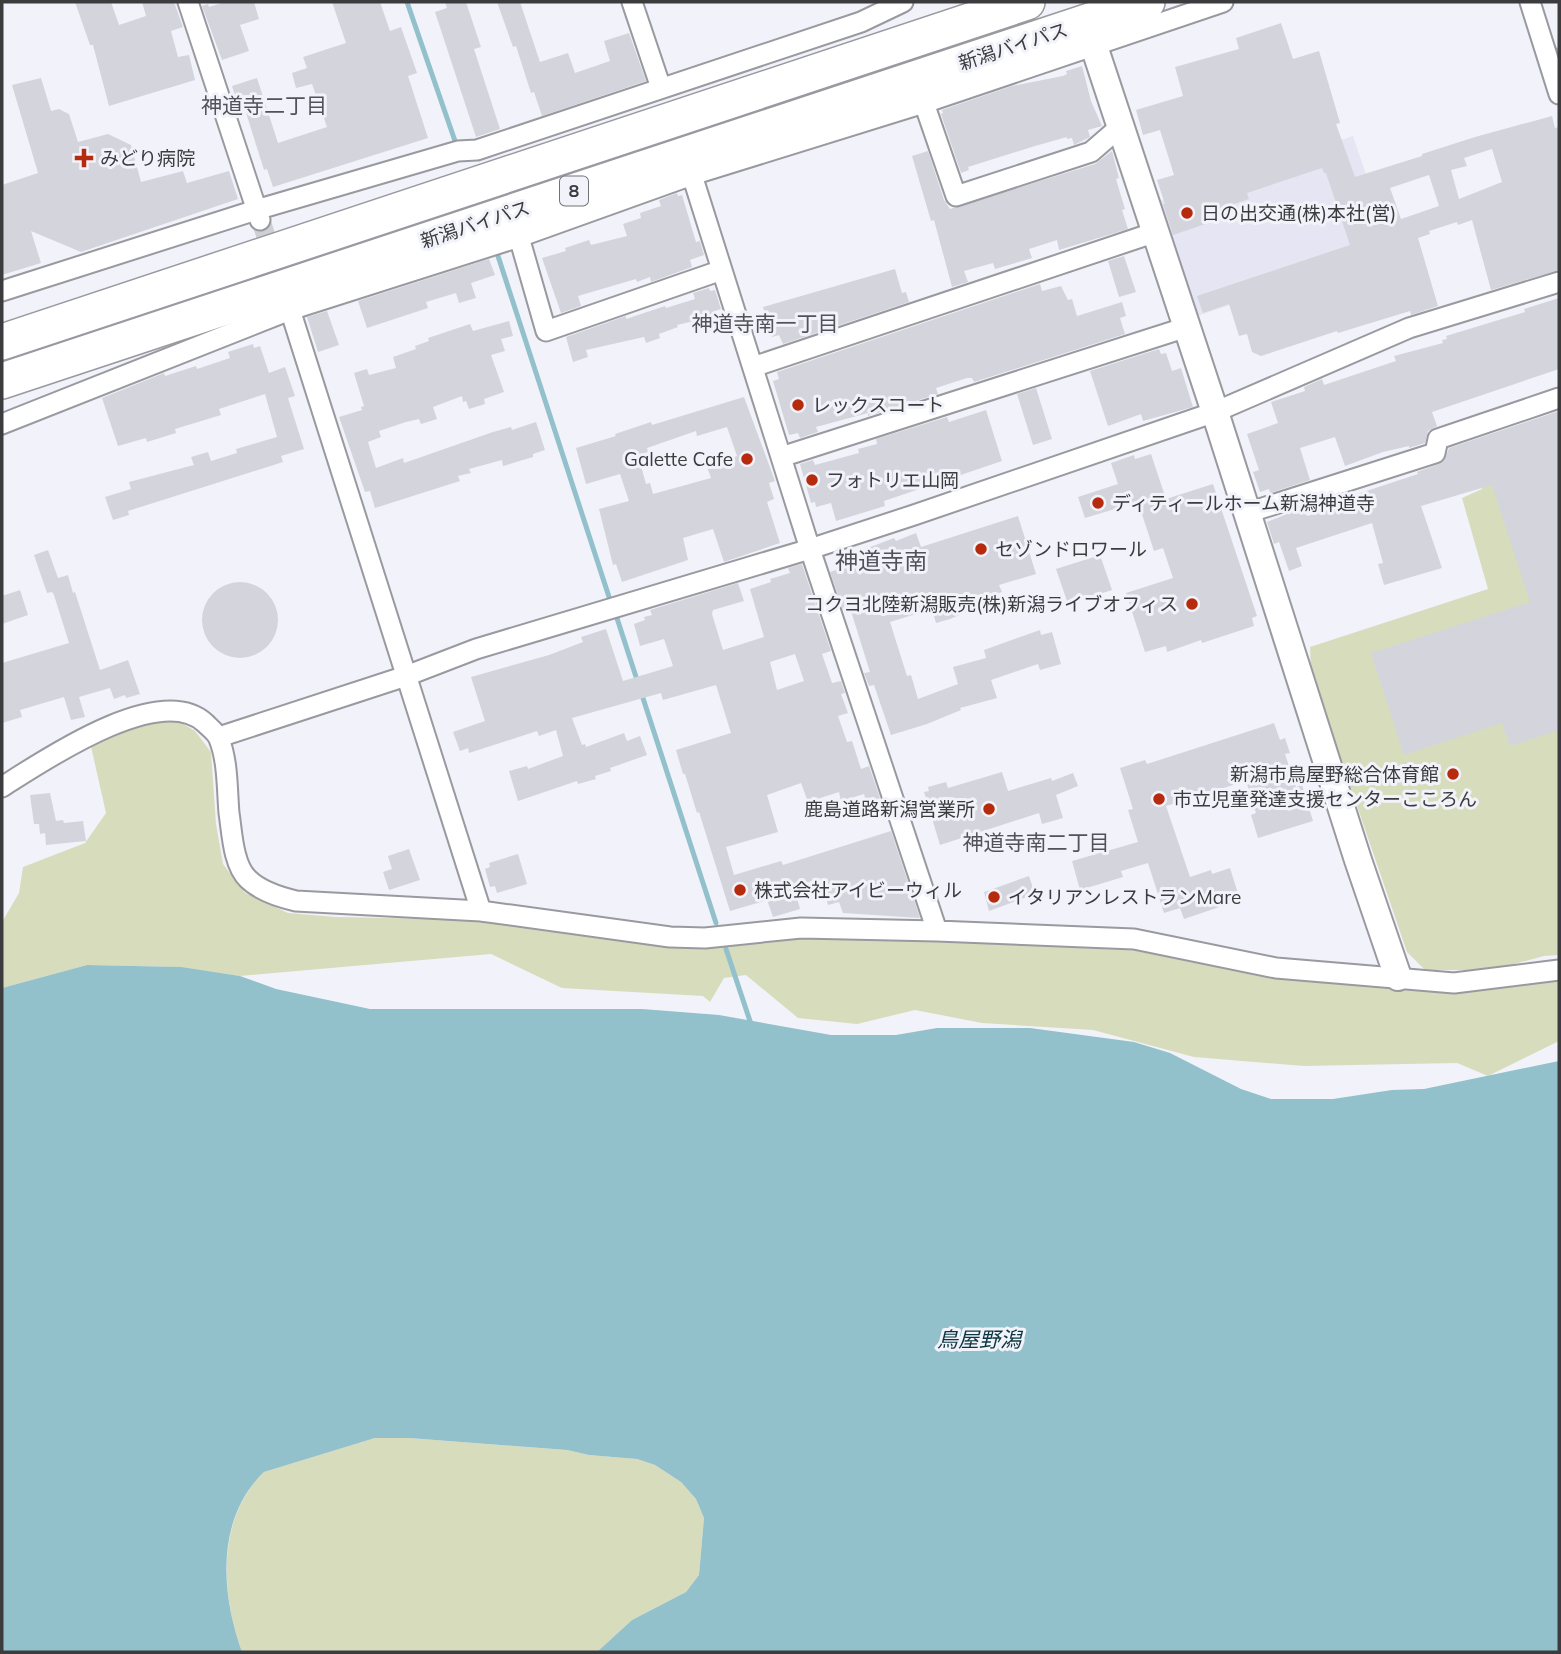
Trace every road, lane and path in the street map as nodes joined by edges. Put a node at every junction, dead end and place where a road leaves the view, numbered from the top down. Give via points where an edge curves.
1 (188, 2) edge
2 (632, 2) edge
3 (903, 2) edge
4 (1027, 2) edge
5 (1147, 2) edge
6 (1223, 2) edge
7 (1530, 2) edge
8 (1092, 39) junction
9 (661, 89) junction
10 (1559, 94) edge
11 (924, 103) junction
12 (1121, 126) junction
13 (692, 176) junction
14 (258, 215) junction
15 (372, 219) junction
16 (1156, 232) junction
17 (519, 237) junction
18 (722, 270) junction
19 (1559, 282) edge
20 (2, 291) edge
21 (288, 305) junction
22 (214, 311) junction
23 (2, 321) edge
24 (1187, 327) junction
25 (2, 341) edge
26 (753, 367) junction
27 (2, 381) edge
28 (1559, 398) edge
29 (2, 406) edge
30 (1215, 412) junction
31 (2, 424) edge
32 (781, 457) junction
33 (1247, 513) junction
34 (810, 549) junction
35 (406, 676) junction
36 (219, 737) junction
37 (2, 787) edge
38 (481, 911) junction
39 (937, 931) junction
40 (1559, 970) edge
41 (1398, 977) junction

1 - 14 street
2 - 9 street
3 - 9 street via 861,22
4 - 15 highway, 新潟バイパス / 8
5 - 22 highway, 新潟バイパス / 8
6 - 8 street
7 - 10 street
8 - 11 street
8 - 12 street
9 - 14 street
11 - 12 street via 956,195 1091,152
11 - 13 street
12 - 16 street
13 - 17 street
13 - 18 street
14 - 20 street
15 - 23 highway
15 - 25 highway, 新潟バイパス / 8
16 - 24 street
16 - 26 street
17 - 18 street via 546,331
17 - 21 street
18 - 26 street
19 - 30 street via 1409,328
21 - 31 street
21 - 35 street
22 - 27 highway, 新潟バイパス / 8
22 - 29 highway
24 - 30 street
24 - 32 street
26 - 32 street
28 - 33 street via 1438,439 1435,453
30 - 33 street
30 - 34 street
32 - 34 street
33 - 41 street
34 - 35 street via 476,649
34 - 39 street
35 - 36 street
35 - 38 street
36 - 37 street via 191,713 147,713 87,734
36 - 38 street via 234,851 246,878 273,895 296,901
38 - 39 street via 670,937 801,928
39 - 41 street via 1134,939 1276,968
40 - 41 street via 1454,983

